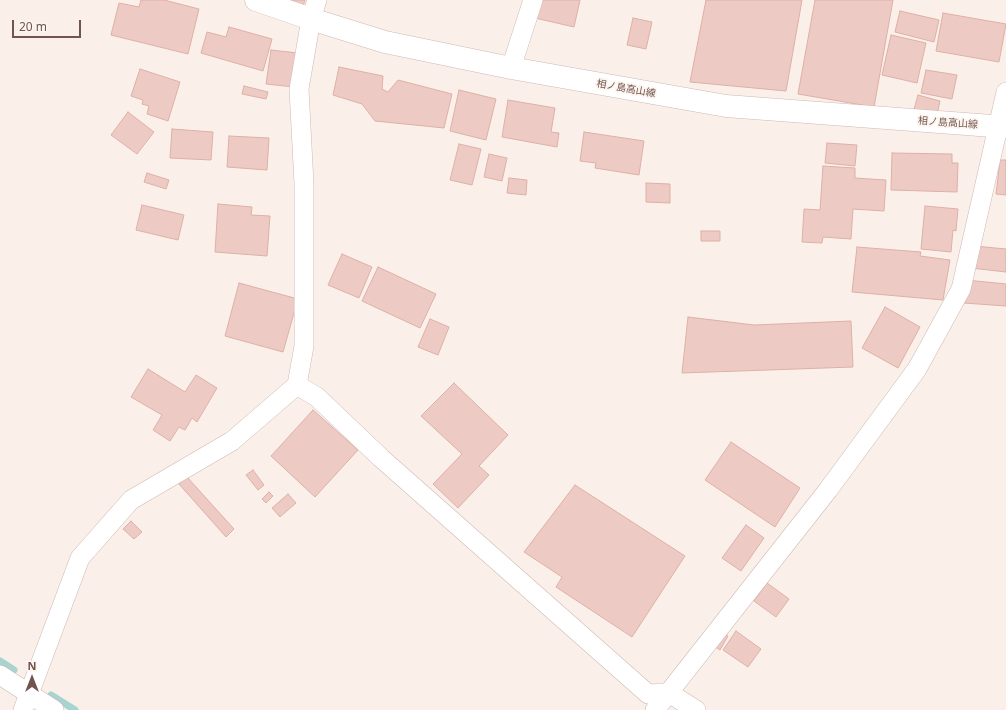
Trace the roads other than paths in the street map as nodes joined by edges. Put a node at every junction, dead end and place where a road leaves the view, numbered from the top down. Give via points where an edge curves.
1 (256, 0) edge
2 (533, 0) edge
3 (314, 10) edge
4 (511, 68) junction
5 (1006, 92) edge
6 (1002, 127) edge
7 (297, 385) junction
8 (0, 675) edge
9 (669, 693) junction
10 (25, 702) edge
11 (54, 710) edge
12 (655, 710) edge
13 (696, 710) edge

1 - 3 main road, 相ノ島高山線
2 - 4 street
3 - 4 main road, 相ノ島高山線 via 385,42
3 - 7 street via 299,89 304,184 304,346
4 - 6 main road, 相ノ島高山線 via 726,106
5 - 6 street
6 - 9 street via 961,289 917,370 828,490
7 - 9 street via 317,397 381,458 648,694
7 - 10 street via 232,441 132,500 80,558
8 - 10 street
9 - 12 street
9 - 13 street
10 - 11 street

